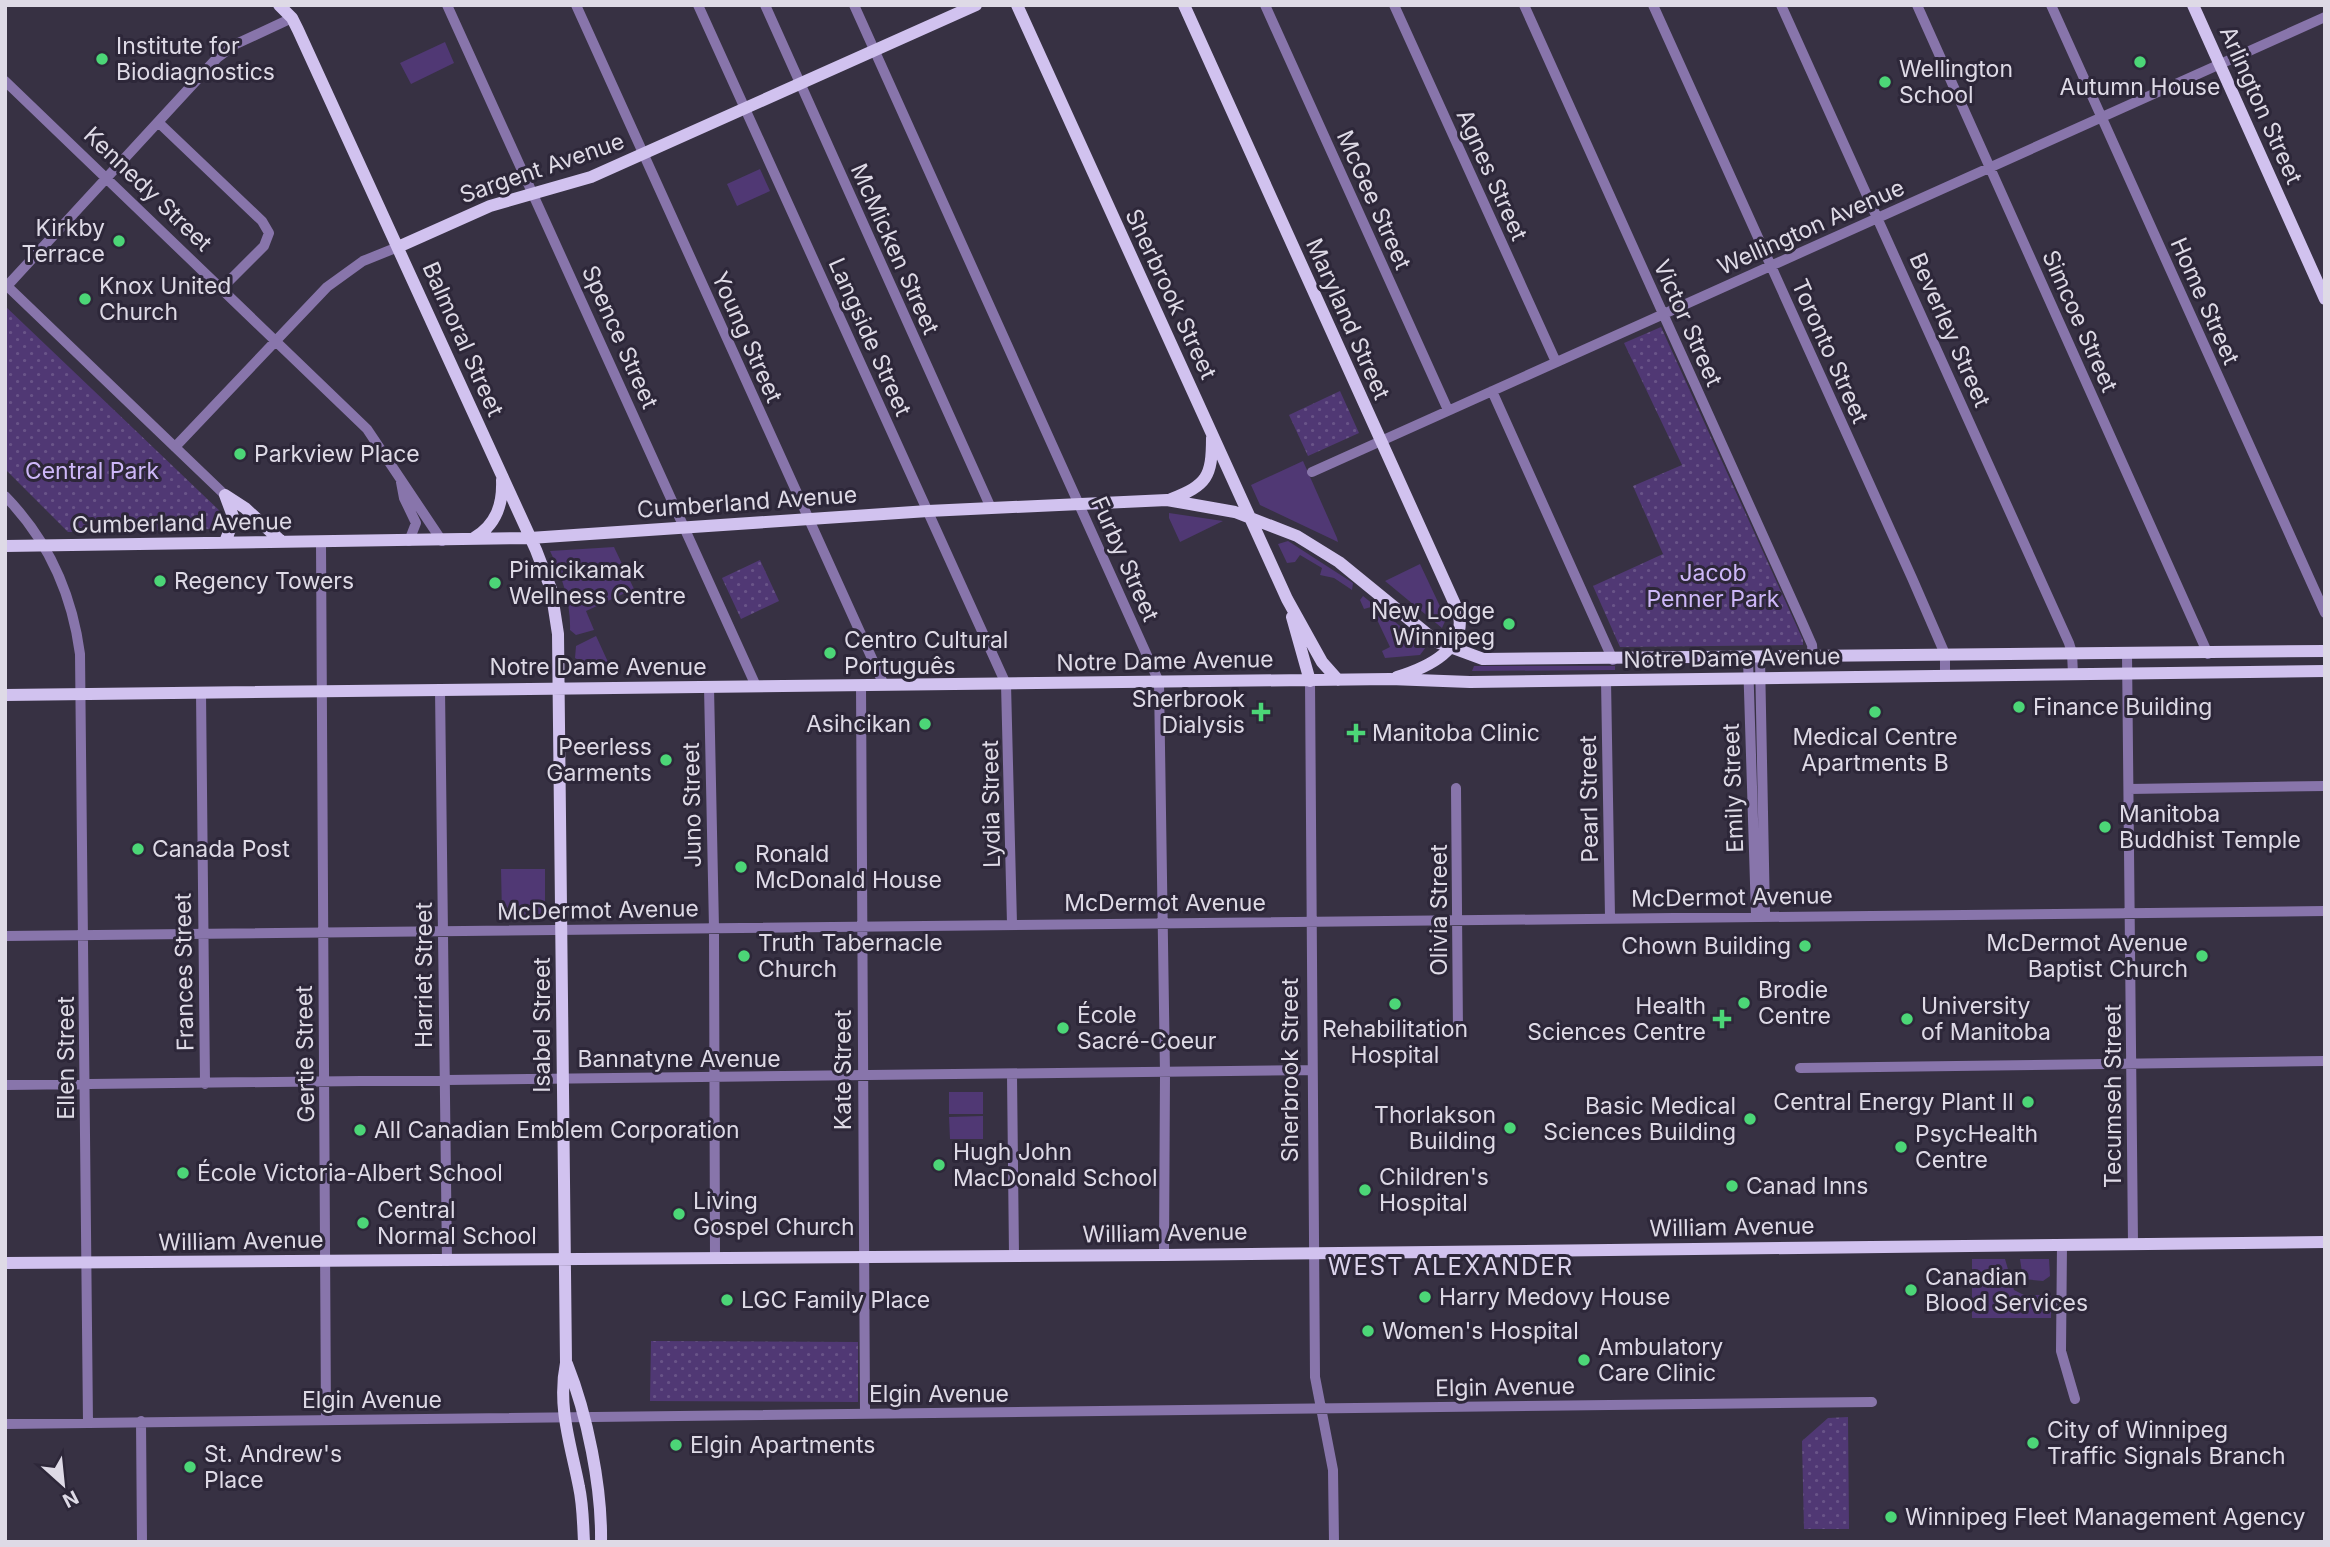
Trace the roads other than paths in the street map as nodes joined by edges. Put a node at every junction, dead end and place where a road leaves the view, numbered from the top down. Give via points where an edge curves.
1 (279, 5) edge
2 (447, 5) edge
3 (576, 5) edge
4 (698, 5) edge
5 (765, 5) edge
6 (855, 5) edge
7 (976, 5) edge
8 (1017, 5) edge
9 (1184, 5) edge
10 (1265, 5) edge
11 (1394, 5) edge
12 (1524, 5) edge
13 (1653, 5) edge
14 (1781, 5) edge
15 (1917, 5) edge
16 (2051, 5) edge
17 (2193, 5) edge
18 (292, 11) edge
19 (2325, 17) edge
20 (875, 51) junction
21 (2219, 64) junction
22 (5, 81) edge
23 (801, 83) junction
24 (745, 108) junction
25 (2101, 117) junction
26 (158, 122) junction
27 (643, 154) junction
28 (1990, 167) junction
29 (108, 178) junction
30 (533, 192) junction
31 (1878, 218) junction
32 (398, 247) junction
33 (1770, 266) junction
34 (6, 285) edge
35 (223, 287) junction
36 (2325, 299) edge
37 (1663, 314) junction
38 (276, 340) junction
39 (1556, 362) junction
40 (1492, 391) junction
41 (1448, 410) junction
42 (1212, 434) junction
43 (1380, 441) junction
44 (175, 447) junction
45 (1312, 472) dead end
46 (501, 473) junction
47 (401, 482) junction
48 (225, 495) junction
49 (5, 496) edge
50 (1167, 500) junction
51 (1080, 503) junction
52 (991, 508) junction
53 (928, 511) junction
54 (1249, 516) junction
55 (809, 520) junction
56 (685, 528) junction
57 (473, 538) junction
58 (530, 538) junction
59 (409, 541) junction
60 (442, 541) junction
61 (225, 542) junction
62 (282, 542) junction
63 (321, 543) junction
64 (44, 545) junction
65 (5, 546) edge
66 (1287, 600) junction
67 (2325, 613) edge
68 (1448, 649) junction
69 (2325, 651) edge
70 (2072, 653) junction
71 (2127, 653) junction
72 (1945, 654) junction
73 (2208, 654) junction
74 (1812, 658) junction
75 (1754, 659) junction
76 (1614, 660) junction
77 (2325, 671) edge
78 (2127, 673) junction
79 (2073, 674) junction
80 (1945, 676) junction
81 (1754, 677) junction
82 (1390, 679) junction
83 (1338, 680) junction
84 (1606, 680) junction
85 (1310, 681) junction
86 (1159, 682) junction
87 (1006, 684) junction
88 (861, 685) junction
89 (884, 685) junction
90 (756, 686) junction
91 (559, 687) junction
92 (709, 687) junction
93 (321, 689) junction
94 (440, 689) junction
95 (201, 692) junction
96 (81, 693) junction
97 (5, 695) edge
98 (2325, 786) edge
99 (1457, 788) dead end
100 (2129, 789) junction
101 (2325, 911) edge
102 (2132, 913) junction
103 (1761, 915) junction
104 (1610, 917) junction
105 (1459, 918) junction
106 (1311, 922) junction
107 (1161, 923) junction
108 (1012, 924) junction
109 (862, 926) junction
110 (714, 928) junction
111 (563, 930) junction
112 (443, 932) junction
113 (323, 933) junction
114 (202, 935) junction
115 (5, 936) edge
116 (85, 936) junction
117 (1458, 1032) dead end
118 (2325, 1061) edge
119 (2131, 1063) junction
120 (1800, 1068) dead end
121 (1312, 1070) junction
122 (1165, 1073) junction
123 (1012, 1075) junction
124 (715, 1077) junction
125 (862, 1077) junction
126 (564, 1079) junction
127 (443, 1081) junction
128 (325, 1083) junction
129 (205, 1084) junction
130 (5, 1085) edge
131 (85, 1085) junction
132 (2325, 1242) edge
133 (2062, 1244) junction
134 (2133, 1244) junction
135 (1312, 1252) junction
136 (1014, 1255) junction
137 (1164, 1255) junction
138 (864, 1256) junction
139 (564, 1258) junction
140 (715, 1258) junction
141 (326, 1261) junction
142 (447, 1261) junction
143 (5, 1263) edge
144 (86, 1263) junction
145 (566, 1363) junction
146 (2075, 1399) dead end
147 (1872, 1402) dead end
148 (1321, 1410) junction
149 (866, 1413) junction
150 (563, 1418) junction
151 (326, 1419) junction
152 (582, 1419) junction
153 (141, 1421) junction
154 (89, 1423) junction
155 (5, 1424) edge
156 (142, 1542) edge
157 (584, 1542) edge
158 (601, 1542) edge
159 (1334, 1542) edge

1 - 18 main road, Balmoral Street
2 - 30 street, Spence Street
3 - 27 street, Young Street
4 - 24 street, Langside Street
5 - 23 street, McMicken Street
6 - 20 street, Furby Street
7 - 20 main road, Sargent Avenue
8 - 42 main road, Sherbrook Street
9 - 43 main road, Maryland Street
10 - 41 street, McGee Street
11 - 39 street, Agnes Street
12 - 37 street, Victor Street
13 - 33 street, Toronto Street
14 - 31 street, Beverley Street
15 - 28 street, Simcoe Street
16 - 25 street, Home Street
17 - 21 main road, Arlington Street
18 - 26 street via 228,49
18 - 32 main road, Balmoral Street
19 - 21 street, Wellington Avenue
20 - 23 main road, Sargent Avenue
20 - 51 street, Furby Street
21 - 25 street, Wellington Avenue
21 - 36 main road, Arlington Street
22 - 29 street, Kennedy Street
23 - 24 main road, Sargent Avenue
23 - 52 street, McMicken Street
24 - 27 main road, Sargent Avenue
24 - 53 street, Langside Street
25 - 28 street, Wellington Avenue
25 - 67 street, Home Street
26 - 29 street
26 - 35 street via 262,221 269,233 264,246
27 - 30 main road, Sargent Avenue via 591,177
27 - 55 street, Young Street
28 - 31 street, Wellington Avenue
28 - 73 street, Simcoe Street
29 - 34 street
29 - 35 street, Kennedy Street
30 - 32 main road, Sargent Avenue via 462,217
30 - 56 street, Spence Street
31 - 33 street, Wellington Avenue
31 - 70 street, Beverley Street
32 - 38 street, Sargent Avenue via 346,271
32 - 46 main road, Balmoral Street
33 - 37 street, Wellington Avenue
33 - 72 street, Toronto Street
34 - 44 street
35 - 38 street, Kennedy Street
37 - 39 street, Wellington Avenue
37 - 74 street, Victor Street via 1812,645
38 - 44 street, Sargent Avenue
38 - 47 street, Kennedy Street via 368,429
39 - 40 street, Wellington Avenue
40 - 41 street, Wellington Avenue
40 - 76 street
41 - 43 street, Wellington Avenue
42 - 50 main road via 1212,461 1204,481
42 - 54 main road, Sherbrook Street
43 - 45 street, Wellington Avenue
43 - 68 main road, Maryland Street via 1458,611 1460,626
44 - 48 street
46 - 57 main road via 503,494 497,516
46 - 58 main road, Balmoral Street
47 - 59 street, Kennedy Street via 416,523
47 - 60 street, Kennedy Street
48 - 61 main road via 234,519
48 - 62 main road
49 - 64 street, Ellen Street
50 - 51 main road, Cumberland Avenue
50 - 54 main road, Cumberland Avenue
51 - 52 main road, Cumberland Avenue
51 - 86 street, Furby Street
52 - 53 main road, Cumberland Avenue
53 - 55 main road, Cumberland Avenue
53 - 87 street, Langside Street
54 - 66 main road, Sherbrook Street
54 - 68 main road, Cumberland Avenue via 1328,554
55 - 56 main road, Cumberland Avenue
55 - 89 street, Young Street
56 - 58 main road, Cumberland Avenue
56 - 90 street, Spence Street
57 - 58 main road, Cumberland Avenue
57 - 60 main road, Cumberland Avenue
58 - 91 main road, Balmoral Street via 553,598
59 - 60 main road, Cumberland Avenue
59 - 63 main road, Cumberland Avenue
61 - 62 main road, Cumberland Avenue
61 - 64 main road, Cumberland Avenue
62 - 63 main road, Cumberland Avenue
63 - 93 street, Gertie Street
64 - 65 main road, Cumberland Avenue
64 - 96 street, Ellen Street via 75,619
66 - 83 main road, Sherbrook Street via 1322,662
66 - 85 main road, Sherbrook Street
68 - 76 main road, Notre Dame Avenue via 1483,659
68 - 82 main road via 1427,667
69 - 73 main road, Notre Dame Avenue
70 - 71 main road, Notre Dame Avenue
70 - 72 main road, Notre Dame Avenue
70 - 79 street, Beverley Street
71 - 73 main road, Notre Dame Avenue
71 - 78 street, Tecumseh Street
72 - 74 main road, Notre Dame Avenue
72 - 80 street, Toronto Street
74 - 75 main road, Notre Dame Avenue
75 - 76 main road, Notre Dame Avenue
75 - 81 street, Emily Street
77 - 78 main road, Notre Dame Avenue
78 - 79 main road, Notre Dame Avenue
78 - 100 street, Tecumseh Street
79 - 80 main road, Notre Dame Avenue
80 - 81 main road, Notre Dame Avenue
81 - 84 main road, Notre Dame Avenue
81 - 103 street, Emily Street
82 - 83 main road, Notre Dame Avenue
82 - 84 main road, Notre Dame Avenue
83 - 85 main road, Notre Dame Avenue
84 - 104 street, Pearl Street
85 - 86 main road, Notre Dame Avenue
85 - 106 street, Sherbrook Street
86 - 87 main road, Notre Dame Avenue
86 - 107 street, Furby Street
87 - 89 main road, Notre Dame Avenue
87 - 108 street, Lydia Street
88 - 89 main road, Notre Dame Avenue
88 - 90 main road, Notre Dame Avenue
88 - 109 street, Kate Street
90 - 92 main road, Notre Dame Avenue
91 - 92 main road, Notre Dame Avenue
91 - 94 main road, Notre Dame Avenue
91 - 111 main road, Isabel Street
92 - 110 street, Juno Street
93 - 94 main road, Notre Dame Avenue
93 - 95 main road, Notre Dame Avenue
93 - 113 street, Gertie Street
94 - 112 street, Harriet Street
95 - 96 main road, Notre Dame Avenue
95 - 114 street, Frances Street
96 - 97 main road, Notre Dame Avenue
96 - 116 street, Ellen Street
98 - 100 street
99 - 105 street, Olivia Street
100 - 102 street, Tecumseh Street
101 - 102 street, McDermot Avenue
102 - 103 street, McDermot Avenue
102 - 119 street, Tecumseh Street
103 - 104 street, McDermot Avenue
104 - 105 street, McDermot Avenue
105 - 106 street, McDermot Avenue
105 - 117 street, Olivia Street
106 - 107 street, McDermot Avenue
106 - 121 street, Sherbrook Street
107 - 108 street, McDermot Avenue
107 - 122 street, Furby Street
108 - 109 street, McDermot Avenue
109 - 110 street, McDermot Avenue
109 - 125 street, Kate Street
110 - 111 street, McDermot Avenue
110 - 124 street, Juno Street
111 - 112 street, McDermot Avenue
111 - 126 main road, Isabel Street
112 - 113 street, McDermot Avenue
112 - 127 street, Harriet Street
113 - 114 street, McDermot Avenue
113 - 128 street, Gertie Street
114 - 116 street, McDermot Avenue
114 - 129 street, Frances Street
115 - 116 street, McDermot Avenue
116 - 131 street, Ellen Street
118 - 119 street
119 - 120 street
119 - 134 street, Tecumseh Street
121 - 122 street, Bannatyne Avenue
121 - 135 street, Sherbrook Street
122 - 123 street, Bannatyne Avenue
122 - 137 street, Furby Street
123 - 125 street, Bannatyne Avenue
123 - 136 street
124 - 125 street, Bannatyne Avenue
124 - 126 street, Bannatyne Avenue
124 - 140 street, Juno Street
125 - 138 street, Kate Street
126 - 127 street, Bannatyne Avenue
126 - 139 main road, Isabel Street
127 - 128 street, Bannatyne Avenue
127 - 142 street, Harriet Street
128 - 129 street, Bannatyne Avenue
128 - 141 street, Gertie Street
129 - 131 street, Bannatyne Avenue
130 - 131 street, Bannatyne Avenue
131 - 144 street, Ellen Street
132 - 134 main road, William Avenue
133 - 134 main road, William Avenue
133 - 135 main road, William Avenue
133 - 146 street via 2061,1351
135 - 137 main road, William Avenue
135 - 148 street, Sherbrook Street via 1315,1377
136 - 137 main road, William Avenue
136 - 138 main road, William Avenue
138 - 140 main road, William Avenue
138 - 149 street, Kate Street
139 - 140 main road, William Avenue
139 - 142 main road, William Avenue
139 - 145 main road, Isabel Street
141 - 142 main road, William Avenue
141 - 144 main road, William Avenue
141 - 151 street, Gertie Street
143 - 144 main road, William Avenue
144 - 154 street, Ellen Street
145 - 150 main road, Isabel Street
145 - 152 main road, Isabel Street
147 - 148 street, Elgin Avenue
148 - 149 street, Elgin Avenue
148 - 159 street, Sherbrook Street via 1333,1470
149 - 152 street, Elgin Avenue
150 - 151 street, Elgin Avenue
150 - 152 street, Elgin Avenue
150 - 157 main road, Isabel Street via 580,1488
151 - 153 street, Elgin Avenue
152 - 158 main road, Isabel Street via 598,1488
153 - 154 street, Elgin Avenue
153 - 156 street
154 - 155 street, Elgin Avenue

